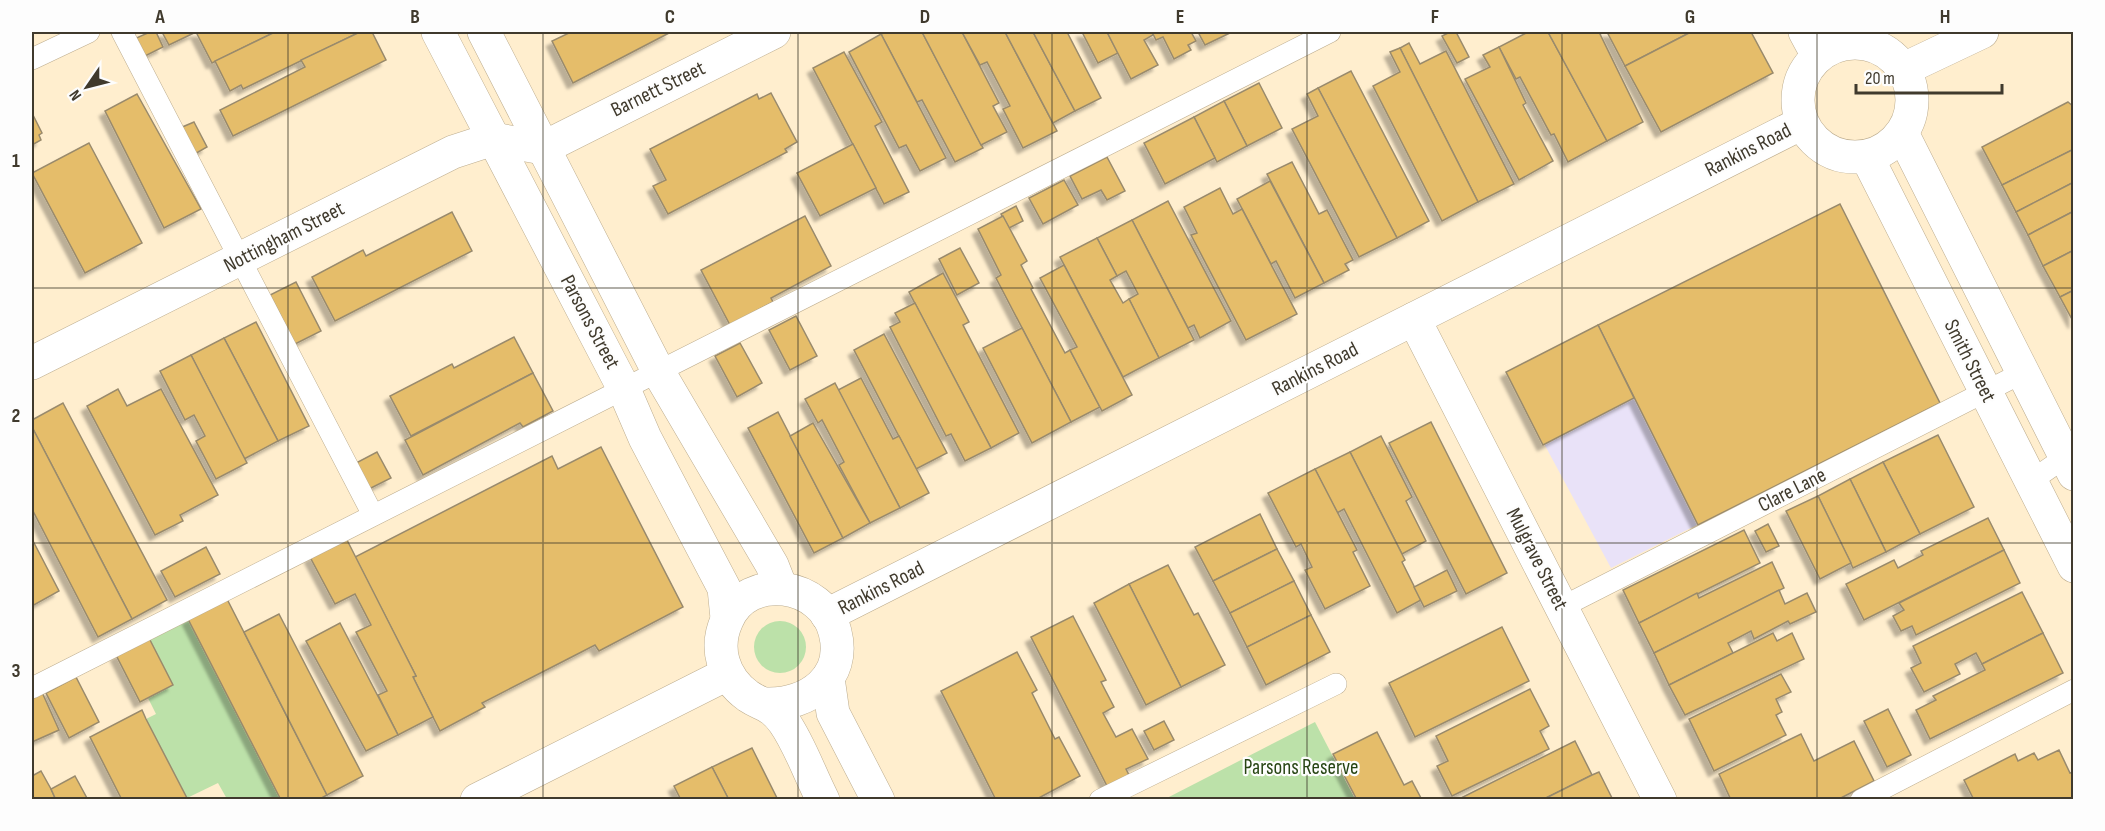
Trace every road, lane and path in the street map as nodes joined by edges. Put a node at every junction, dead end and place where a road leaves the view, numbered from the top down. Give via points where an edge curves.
1 (89, 32) edge
2 (122, 32) edge
3 (438, 32) edge
4 (484, 32) edge
5 (774, 32) edge
6 (1330, 32) edge
7 (1982, 32) edge
8 (1862, 38) edge
9 (1811, 44) edge
10 (32, 59) edge
11 (1904, 69) junction
12 (1802, 123) junction
13 (1902, 133) junction
14 (493, 139) junction
15 (543, 148) junction
16 (1867, 157) junction
17 (240, 259) junction
18 (1414, 319) junction
19 (32, 363) edge
20 (658, 371) junction
21 (2022, 374) junction
22 (623, 387) junction
23 (1985, 392) junction
24 (2071, 460) edge
25 (2031, 481) junction
26 (373, 515) junction
27 (2073, 566) edge
28 (781, 588) junction
29 (1562, 607) junction
30 (827, 615) junction
31 (727, 618) junction
32 (727, 674) junction
33 (828, 678) junction
34 (1335, 684) dead end
35 (32, 688) edge
36 (2073, 690) edge
37 (766, 704) junction
38 (1653, 797) edge
39 (477, 800) edge
40 (823, 800) edge
41 (878, 800) edge
42 (1101, 800) edge
43 (1861, 800) edge

1 - 10 lane
2 - 17 lane
3 - 14 street, Parsons Street
4 - 15 street, Parsons Street
5 - 15 street, Barnett Street
6 - 20 lane
7 - 11 street
8 - 9 street via 1835,46
8 - 11 street via 1893,56
9 - 12 street via 1798,88
11 - 13 street via 1911,88 1911,115
12 - 16 street via 1827,151 1846,157
12 - 18 street, Rankins Road
13 - 16 street via 1888,147
13 - 21 street, Smith Street
14 - 15 street, Nottingham Street
14 - 17 street, Nottingham Street via 453,152
14 - 22 street, Parsons Street
15 - 20 street, Parsons Street
16 - 23 street, Smith Street
17 - 19 street, Nottingham Street
17 - 26 lane
18 - 29 street, Mulgrave Street
18 - 30 street, Rankins Road
20 - 22 lane
20 - 28 street, Parsons Street via 772,564
21 - 23 lane, Clare Lane
21 - 24 street, Smith Street
22 - 26 lane
22 - 31 street, Parsons Street via 645,438 724,588
23 - 25 street, Smith Street
23 - 29 lane, Clare Lane
24 - 25 lane
25 - 27 street, Smith Street
26 - 35 lane
28 - 30 street via 799,591 816,601
28 - 31 street via 750,595
29 - 38 street, Mulgrave Street
30 - 33 street via 835,630 837,646
31 - 32 street via 721,636 721,656
32 - 37 street via 751,698
32 - 39 street
33 - 37 street via 801,700
33 - 41 street via 833,713
34 - 42 lane
36 - 43 lane
37 - 40 street via 784,723

